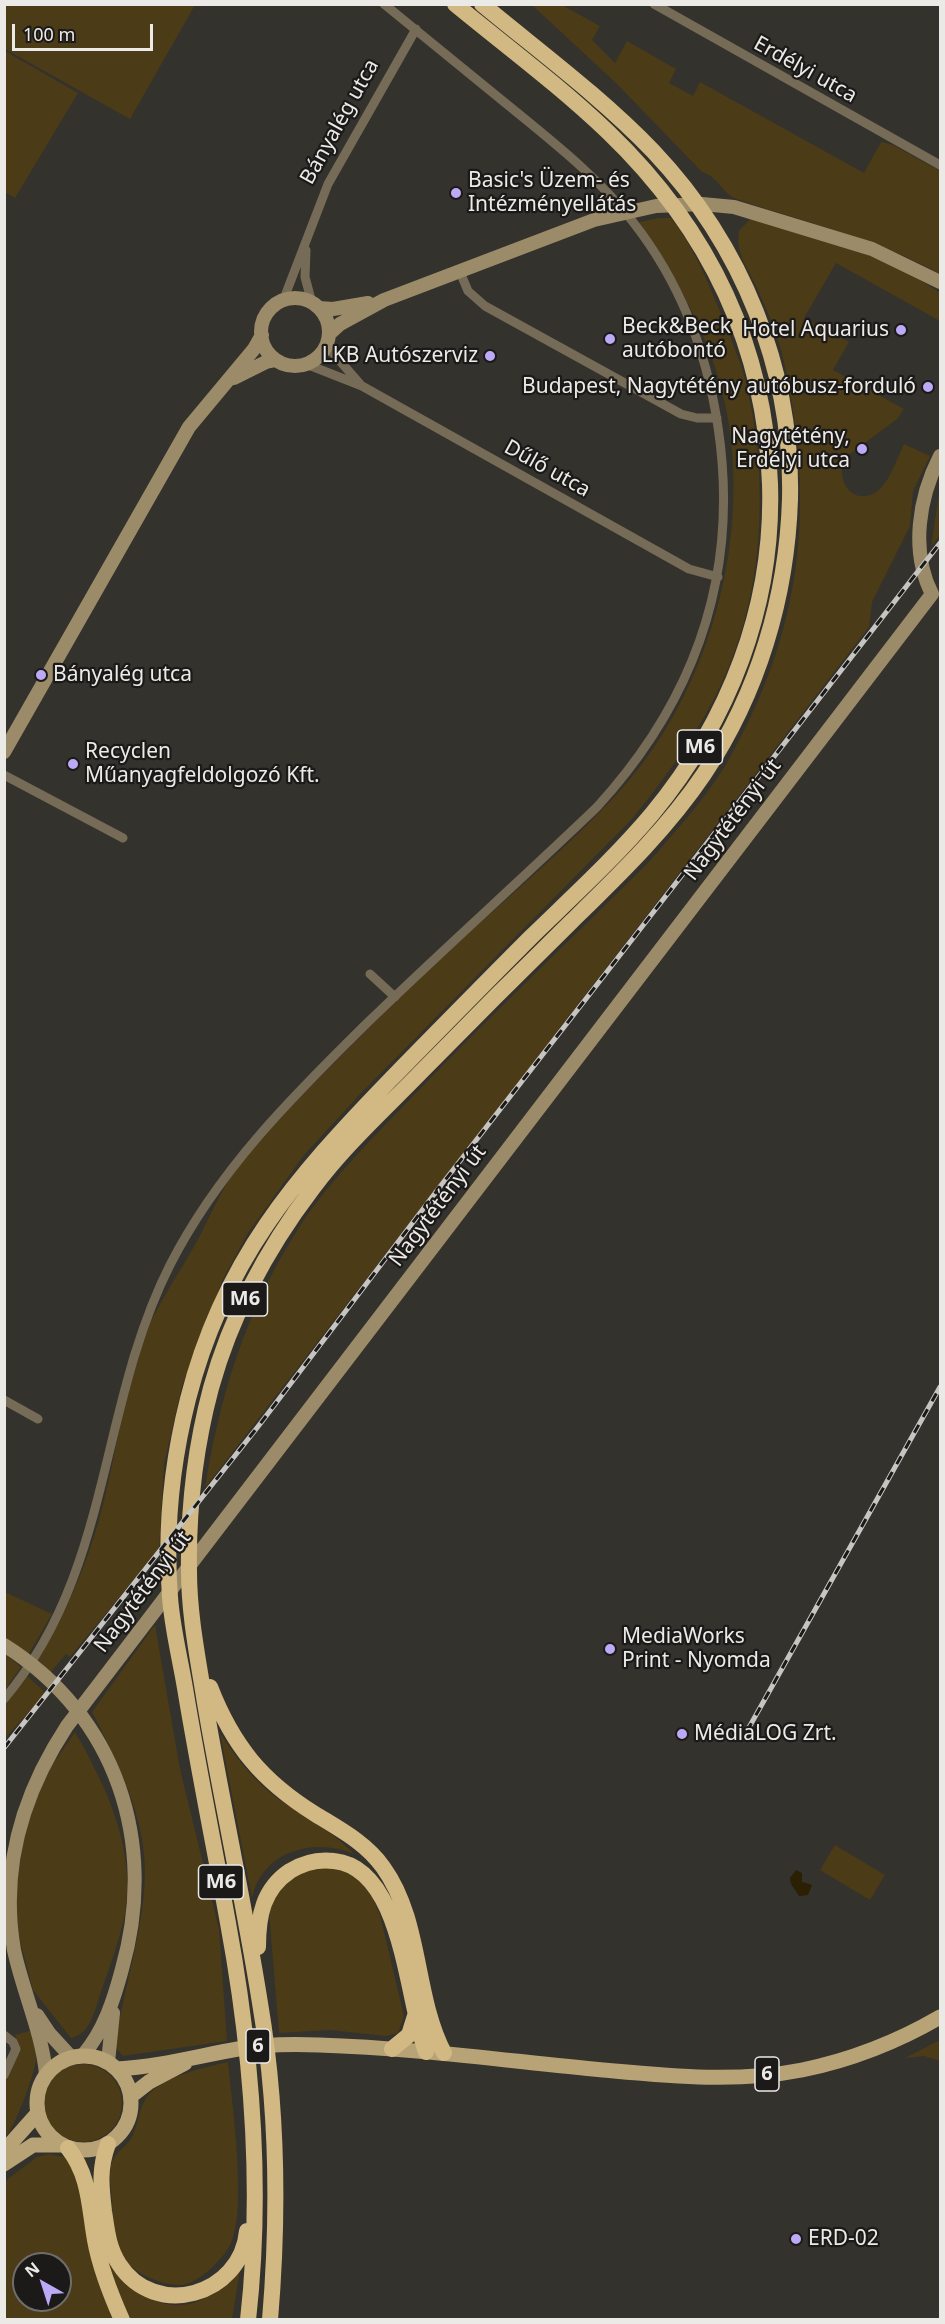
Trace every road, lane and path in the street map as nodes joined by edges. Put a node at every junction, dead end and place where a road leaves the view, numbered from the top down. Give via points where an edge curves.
1 (384, 4) edge
2 (455, 4) edge
3 (482, 4) edge
4 (654, 4) edge
5 (416, 29) junction
6 (940, 165) edge
7 (307, 238) junction
8 (460, 272) junction
9 (940, 282) edge
10 (384, 300) junction
11 (283, 301) junction
12 (315, 305) junction
13 (262, 335) junction
14 (328, 340) junction
15 (276, 360) junction
16 (306, 364) junction
17 (362, 386) junction
18 (222, 387) junction
19 (717, 418) junction
20 (940, 456) edge
21 (718, 577) junction
22 (936, 598) edge
23 (4, 752) edge
24 (4, 775) edge
25 (123, 838) dead end
26 (370, 975) dead end
27 (394, 997) junction
28 (4, 1400) edge
29 (38, 1419) dead end
30 (4, 1645) edge
31 (196, 1646) junction
32 (4, 1699) edge
33 (115, 1996) junction
34 (30, 2003) junction
35 (261, 2007) junction
36 (415, 2015) junction
37 (940, 2017) edge
38 (432, 2026) junction
39 (4, 2035) edge
40 (392, 2049) junction
41 (426, 2052) junction
42 (444, 2053) junction
43 (77, 2056) junction
44 (198, 2056) junction
45 (113, 2066) junction
46 (46, 2074) junction
47 (4, 2075) edge
48 (131, 2096) junction
49 (37, 2114) junction
50 (108, 2144) junction
51 (65, 2146) junction
52 (4, 2151) edge
53 (254, 2158) junction
54 (4, 2164) edge
55 (122, 2319) edge
56 (248, 2319) edge
57 (270, 2319) edge

1 - 5 street
2 - 53 highway, M6 via 609,133 657,185 711,262 744,334 760,393 771,496 764,580 750,638 728,694 704,741 672,788 624,846 318,1156 267,1222 237,1272 210,1329 193,1380 172,1496 169,1576 177,1645 243,2018
3 - 31 highway, M6 via 589,91 651,149 694,200 731,259 766,334 784,409 790,466 789,525 782,577 757,671 734,723 703,776 665,826 616,878 487,1004 315,1184 269,1252 219,1362 202,1426 190,1516 189,1593
4 - 6 street, Erdélyi utca
5 - 7 street, Bányalég utca via 328,184
5 - 19 street via 583,168 633,222 685,309 710,376
7 - 11 street, Bányalég utca
7 - 12 street, Bányalég utca via 305,277
8 - 9 street via 594,220 656,206 702,204 734,207 872,249
8 - 10 street
8 - 19 street via 468,291 485,306 681,414
10 - 12 street via 333,309
10 - 14 street via 340,324
11 - 12 street via 302,299
11 - 13 street, Bányalég utca via 269,311
12 - 14 street, Bányalég utca via 328,324
13 - 15 street via 264,345
13 - 18 street, Bányalég utca
14 - 16 street via 314,360
14 - 17 street, Dűlő utca
15 - 16 street, Bányalég utca via 289,365
15 - 18 street, Bányalég utca via 250,369
16 - 17 street, Dűlő utca
17 - 21 street, Dűlő utca via 689,569
18 - 23 street, Bányalég utca via 189,427
19 - 21 street via 725,470
20 - 22 street, Nagytétényi út via 926,488 920,525 923,565
21 - 27 street via 708,619 676,697 649,744 619,783
22 - 34 street, Nagytétényi út via 52,1749 25,1805 11,1862 14,1949
24 - 25 street
26 - 27 street
27 - 32 street via 250,1144 192,1225 170,1266 135,1350 96,1512 74,1576 46,1637
28 - 29 street
30 - 33 street via 46,1676 77,1708 115,1776 132,1831 137,1879 135,1913
31 - 35 highway, M6
31 - 38 highway via 223,1719 255,1767 291,1798 355,1838 387,1873 401,1903
33 - 43 street via 101,2028
33 - 45 street
34 - 43 street, Nagytétényi út via 49,2033
34 - 46 street, Nagytétényi út
35 - 36 highway via 258,1921 267,1895 284,1875 296,1868 316,1861 335,1861 364,1874 385,1900
35 - 57 highway, M6 via 277,2154
36 - 40 highway via 409,2035
36 - 41 highway
37 - 42 main road, 6 via 909,2035 859,2055 801,2070 749,2076 652,2074
38 - 41 highway
38 - 42 highway
39 - 47 street via 15,2045
40 - 41 main road, 6
40 - 44 main road, 6 via 286,2045
41 - 42 main road, 6
43 - 45 main road, 6
43 - 46 main road via 57,2064
44 - 45 main road, 6
44 - 48 main road, 6
45 - 48 main road via 124,2077
46 - 49 main road via 36,2097
48 - 50 main road via 127,2124
49 - 51 main road via 49,2135
49 - 52 main road
50 - 51 main road via 88,2150
50 - 53 highway via 99,2175 110,2247 133,2279 173,2295 193,2294 212,2287 237,2263 246,2239
51 - 54 main road via 33,2145
51 - 55 highway via 81,2164 102,2269
53 - 56 highway, M6 via 255,2249

